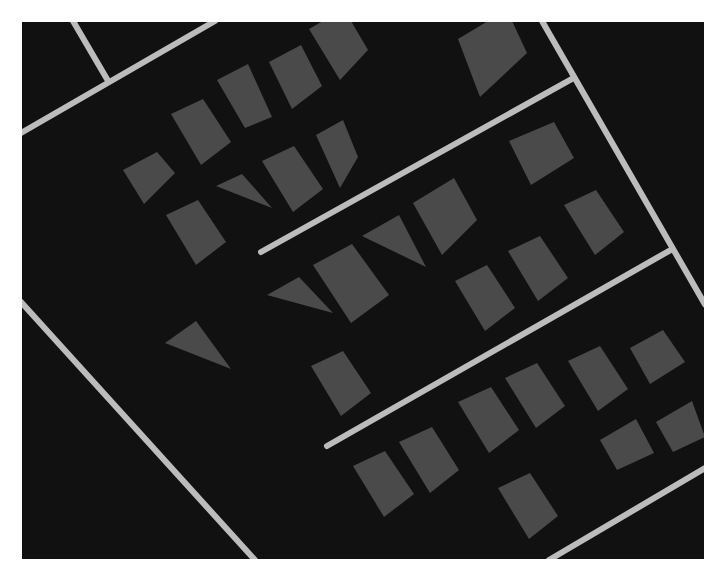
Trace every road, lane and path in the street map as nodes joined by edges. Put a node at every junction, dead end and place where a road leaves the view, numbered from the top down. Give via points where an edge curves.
1 (73, 21) edge
2 (215, 21) edge
3 (542, 21) edge
4 (574, 78) junction
5 (108, 81) junction
6 (21, 133) edge
7 (670, 250) junction
8 (261, 252) dead end
9 (21, 302) edge
10 (705, 304) edge
11 (327, 446) dead end
12 (705, 468) edge
13 (255, 560) edge
14 (549, 560) edge

1 - 5 street
2 - 5 street
3 - 4 street
4 - 7 street
4 - 8 street
5 - 6 street
7 - 10 street
7 - 11 street
9 - 13 street
12 - 14 street

